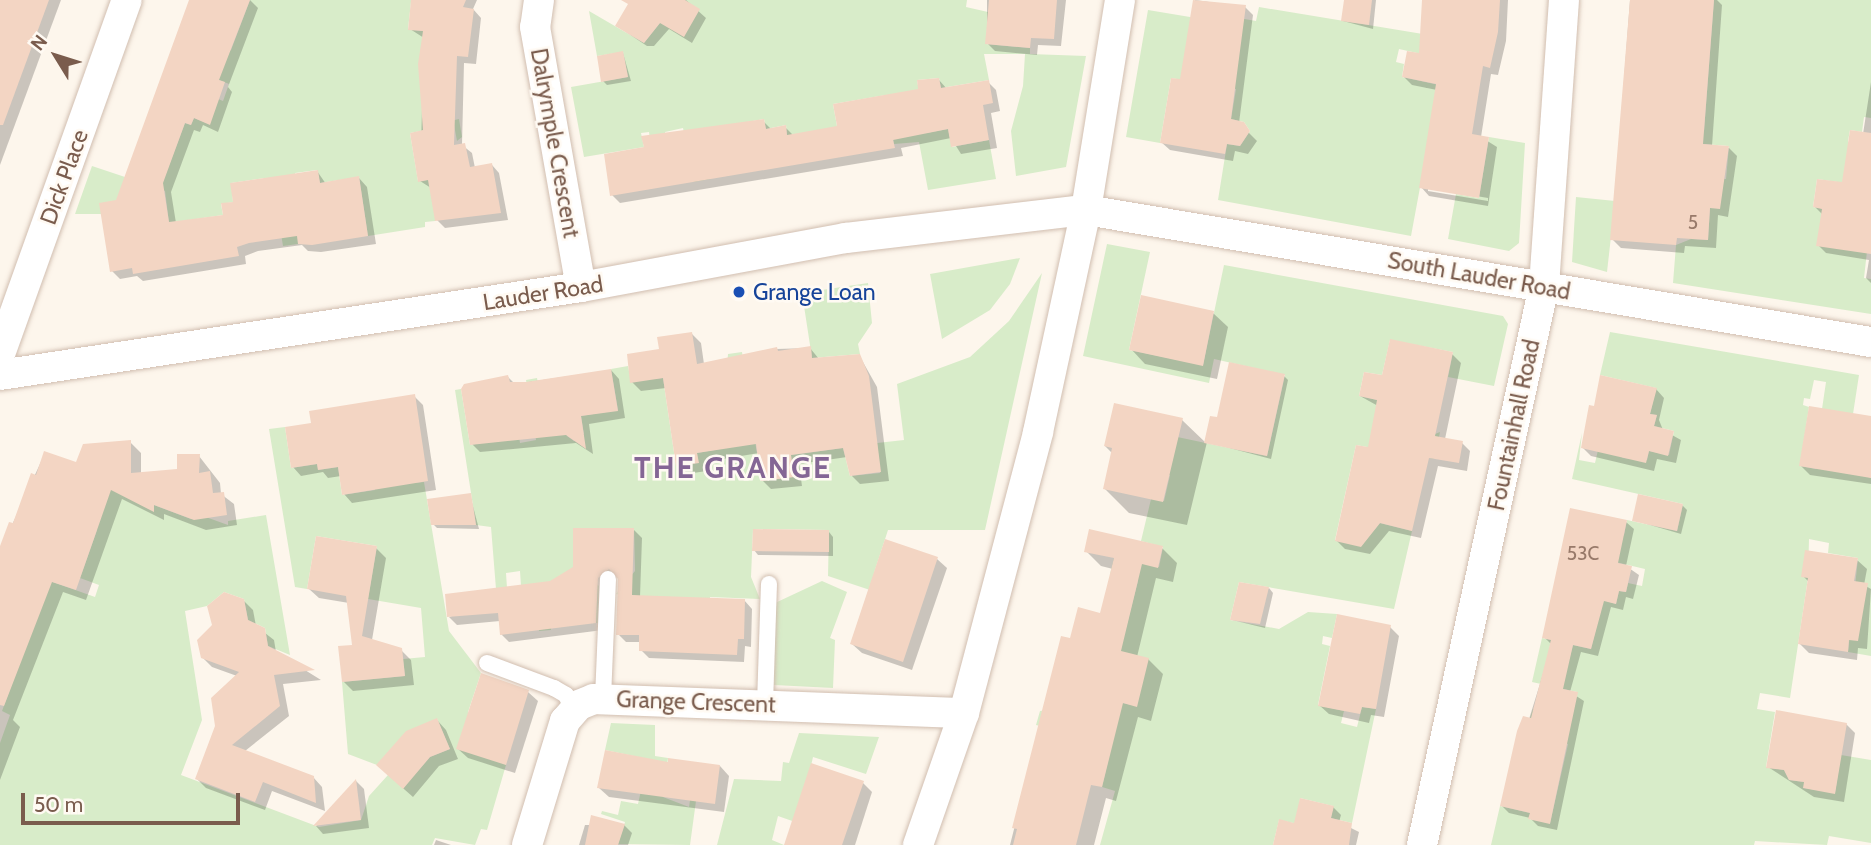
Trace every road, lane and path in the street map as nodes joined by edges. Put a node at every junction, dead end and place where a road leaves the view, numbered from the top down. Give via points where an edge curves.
1 (127, 0) edge
2 (540, 0) edge
3 (1120, 0) edge
4 (1564, 0) edge
5 (1086, 210) junction
6 (1544, 286) junction
7 (581, 287) junction
8 (1871, 342) edge
9 (0, 354) edge
10 (0, 375) edge
11 (608, 579) dead end
12 (769, 584) dead end
13 (487, 663) dead end
14 (603, 698) junction
15 (765, 704) junction
16 (573, 710) junction
17 (964, 713) junction
18 (527, 845) edge
19 (918, 845) edge
20 (1422, 845) edge

1 - 9 street, Dick Place
2 - 7 street, Dalrymple Crescent via 535,27
3 - 5 street
4 - 6 street, Fountainhall Road
5 - 6 street, South Lauder Road
5 - 7 street, Lauder Road via 846,238
5 - 17 street via 1013,536
6 - 8 street, South Lauder Road
6 - 20 street, Fountainhall Road
7 - 10 street, Lauder Road
11 - 14 lane
12 - 15 lane
13 - 16 lane via 554,688 566,695
14 - 15 street, Grange Crescent
14 - 16 street, Grange Crescent
15 - 17 street, Grange Crescent
16 - 18 street via 565,721
17 - 19 street

